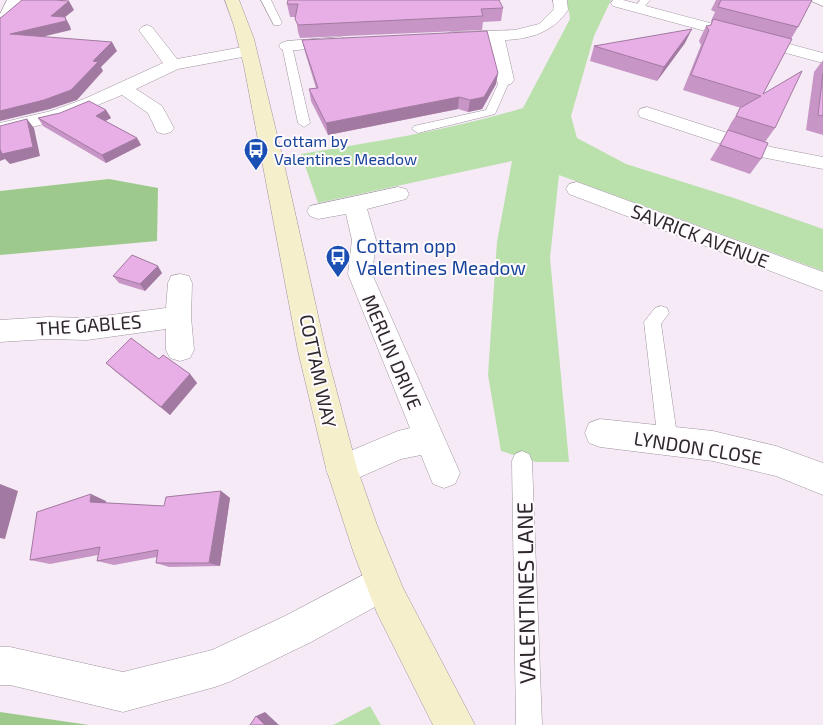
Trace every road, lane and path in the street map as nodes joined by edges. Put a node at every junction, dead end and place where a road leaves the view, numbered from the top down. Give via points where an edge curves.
1 (232, 0) edge
2 (266, 0) edge
3 (560, 0) edge
4 (814, 0) edge
5 (9, 2) edge
6 (618, 3) dead end
7 (823, 3) edge
8 (642, 4) edge
9 (0, 23) edge
10 (277, 23) dead end
11 (147, 30) dead end
12 (496, 36) junction
13 (438, 38) edge
14 (823, 38) edge
15 (360, 41) edge
16 (287, 46) joint
17 (248, 51) junction
18 (818, 57) edge
19 (173, 65) junction
20 (505, 80) joint
21 (123, 88) junction
22 (646, 113) dead end
23 (304, 122) dead end
24 (164, 128) dead end
25 (0, 129) edge
26 (418, 129) dead end
27 (823, 162) edge
28 (577, 189) dead end
29 (398, 194) dead end
30 (356, 205) junction
31 (318, 211) dead end
32 (823, 282) edge
33 (180, 284) dead end
34 (661, 313) dead end
35 (178, 317) junction
36 (0, 331) edge
37 (180, 350) dead end
38 (600, 433) dead end
39 (429, 439) junction
40 (668, 442) junction
41 (522, 461) dead end
42 (342, 470) junction
43 (444, 473) dead end
44 (823, 479) edge
45 (382, 583) junction
46 (0, 666) edge
47 (455, 725) edge
48 (529, 725) edge

1 - 17 main road, COTTAM WAY
2 - 10 lane
3 - 12 street via 561,10 544,27 516,35
4 - 7 lane
5 - 9 street via 7,14
6 - 8 street
8 - 18 street
11 - 19 street
12 - 13 street
12 - 20 street
14 - 18 street
15 - 16 street
16 - 23 lane
17 - 19 street
17 - 42 main road, COTTAM WAY via 280,188 314,360
19 - 21 street
20 - 26 lane via 491,112
21 - 24 street via 156,110
21 - 25 street via 57,115
22 - 27 street via 768,153
28 - 32 street, SAVRICK AVENUE
29 - 30 street
30 - 31 street
30 - 39 street, MERLIN DRIVE via 364,240 360,274
33 - 35 street
34 - 40 lane via 652,322
35 - 36 street, THE GABLES via 87,329
35 - 37 street
38 - 40 street, LYNDON CLOSE
39 - 42 street via 398,445
39 - 43 street, MERLIN DRIVE
40 - 44 street, LYNDON CLOSE via 713,446 776,461
41 - 48 lane, VALENTINES LANE
42 - 45 main road, COTTAM WAY
45 - 46 street via 298,629 215,668 123,692
45 - 47 main road, COTTAM WAY

